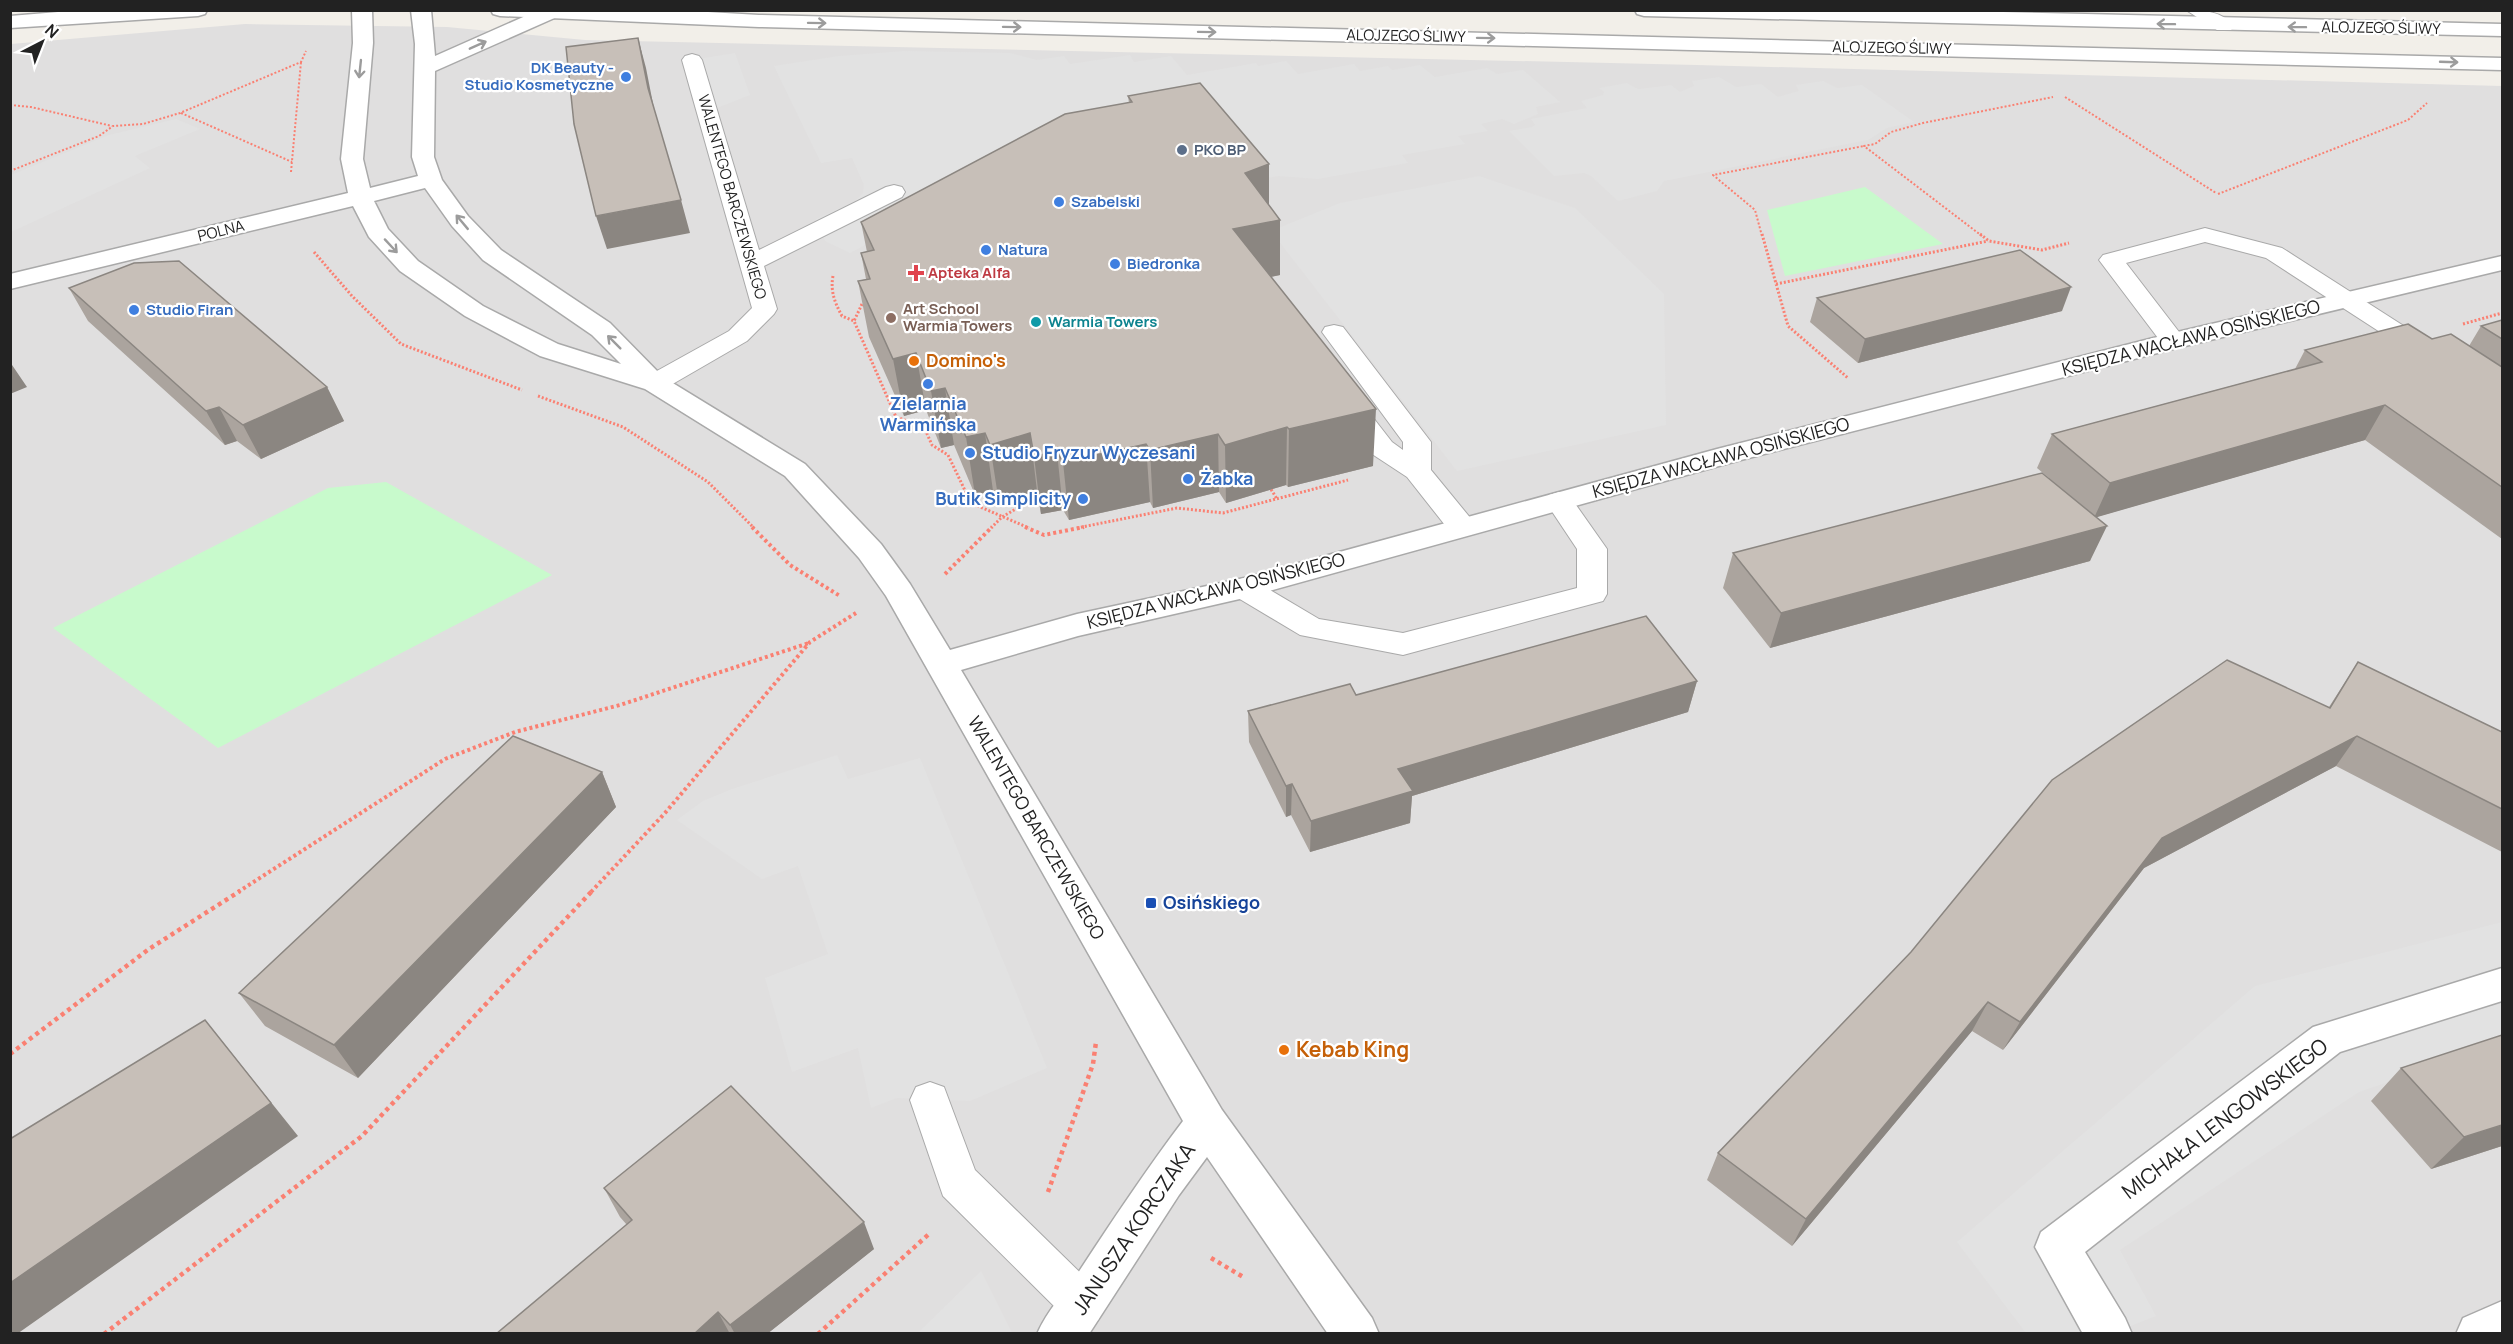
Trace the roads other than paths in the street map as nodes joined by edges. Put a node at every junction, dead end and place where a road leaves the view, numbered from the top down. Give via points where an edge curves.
1 (198, 10) edge
2 (362, 10) edge
3 (421, 10) edge
4 (500, 10) edge
5 (1644, 10) edge
6 (2194, 10) edge
7 (1665, 11) edge
8 (552, 12) junction
9 (10, 22) edge
10 (2224, 26) junction
11 (2502, 30) edge
12 (2313, 58) junction
13 (692, 60) dead end
14 (2502, 64) edge
15 (425, 68) junction
16 (431, 180) junction
17 (894, 192) dead end
18 (360, 197) junction
19 (752, 263) junction
20 (2502, 263) edge
21 (10, 282) edge
22 (2344, 300) junction
23 (1334, 332) dead end
24 (2173, 341) junction
25 (2446, 364) edge
26 (655, 383) junction
27 (1335, 386) edge
28 (1417, 471) junction
29 (1559, 501) junction
30 (1462, 527) junction
31 (1244, 588) junction
32 (942, 664) junction
33 (2502, 985) edge
34 (930, 1100) dead end
35 (1207, 1123) junction
36 (1072, 1319) edge
37 (2502, 1324) edge
38 (1356, 1334) edge
39 (2109, 1334) edge
40 (2479, 1334) edge

1 - 9 street
2 -> 18 street, WALENTEGO BARCZEWSKIEGO via 363,43 352,159
3 - 15 street, WALENTEGO BARCZEWSKIEGO
4 - 8 street, ALOJZEGO ŚLIWY
5 - 7 street, ALOJZEGO ŚLIWY
6 - 10 lane
10 -> 7 street, ALOJZEGO ŚLIWY
8 -> 12 street, ALOJZEGO ŚLIWY via 759,21
15 -> 8 street
11 -> 10 street, ALOJZEGO ŚLIWY
10 - 12 street, ALOJZEGO ŚLIWY
12 -> 14 street, ALOJZEGO ŚLIWY
13 - 19 lane, WALENTEGO BARCZEWSKIEGO
15 - 16 street, WALENTEGO BARCZEWSKIEGO via 423,158
16 - 18 street, POLNA
26 -> 16 street, WALENTEGO BARCZEWSKIEGO via 601,329 492,255 460,221
17 - 19 lane
18 - 21 street, POLNA
18 -> 26 street, WALENTEGO BARCZEWSKIEGO via 378,232 409,266 474,311 549,350
19 - 26 lane, WALENTEGO BARCZEWSKIEGO via 765,309 738,336
20 - 22 street, KSIĘDZA WACŁAWA OSIŃSKIEGO
22 - 24 street, KSIĘDZA WACŁAWA OSIŃSKIEGO
22 - 24 lane via 2274,253 2205,235 2111,260
22 - 25 lane
23 - 28 lane via 1417,442
24 - 29 street, KSIĘDZA WACŁAWA OSIŃSKIEGO
26 - 32 street, WALENTEGO BARCZEWSKIEGO via 795,470 870,551
27 - 28 lane via 1382,448
28 - 30 lane
29 - 30 street, KSIĘDZA WACŁAWA OSIŃSKIEGO
29 - 31 lane via 1592,549 1592,594 1403,644 1311,628
30 - 31 street, KSIĘDZA WACŁAWA OSIŃSKIEGO
31 - 32 street, KSIĘDZA WACŁAWA OSIŃSKIEGO via 1077,625
32 - 35 street, WALENTEGO BARCZEWSKIEGO
33 - 39 street, MICHAŁA LENGOWSKIEGO via 2327,1039 2057,1247
34 - 36 lane via 958,1182
35 - 36 street, JANUSZA KORCZAKA
35 - 38 street, WALENTEGO BARCZEWSKIEGO
37 - 40 street

